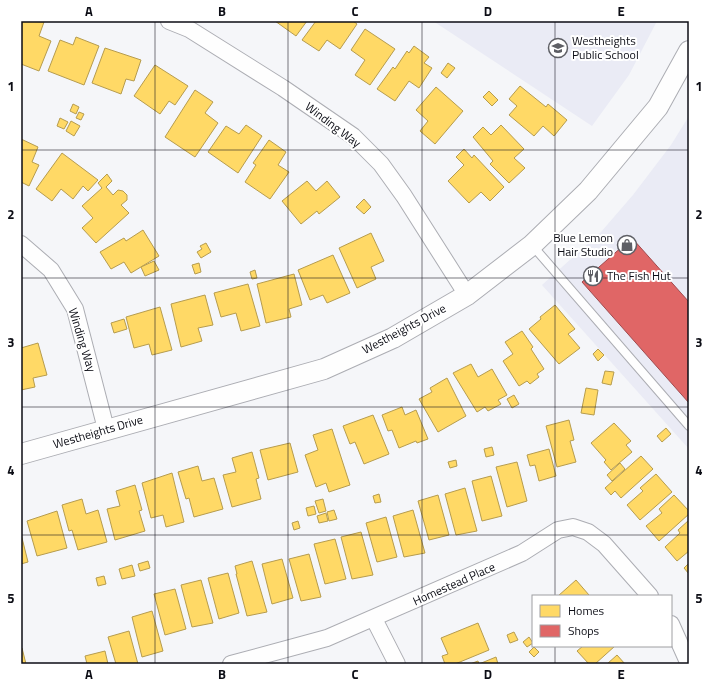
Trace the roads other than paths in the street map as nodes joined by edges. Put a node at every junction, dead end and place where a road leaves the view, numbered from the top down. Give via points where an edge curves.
1 (169, 21) edge
2 (689, 51) edge
3 (21, 244) edge
4 (532, 245) junction
5 (467, 295) junction
6 (689, 426) edge
7 (106, 429) junction
8 (21, 454) edge
9 (649, 595) edge
10 (374, 619) junction
11 (672, 626) edge
12 (688, 663) edge
13 (231, 664) edge
14 (397, 664) edge

1 - 5 street, Winding Way via 189,29 353,136 381,164
2 - 4 street, Westheights Drive via 658,107 588,191
3 - 7 street, Winding Way via 50,270 75,309
4 - 5 street, Westheights Drive
4 - 6 lane
5 - 7 street, Westheights Drive via 393,338 324,369
7 - 8 street, Westheights Drive
9 - 10 street, Homestead Place via 604,544 588,532 573,527 558,530 522,553
10 - 13 street, Homestead Place via 327,638
10 - 14 street
11 - 12 street

